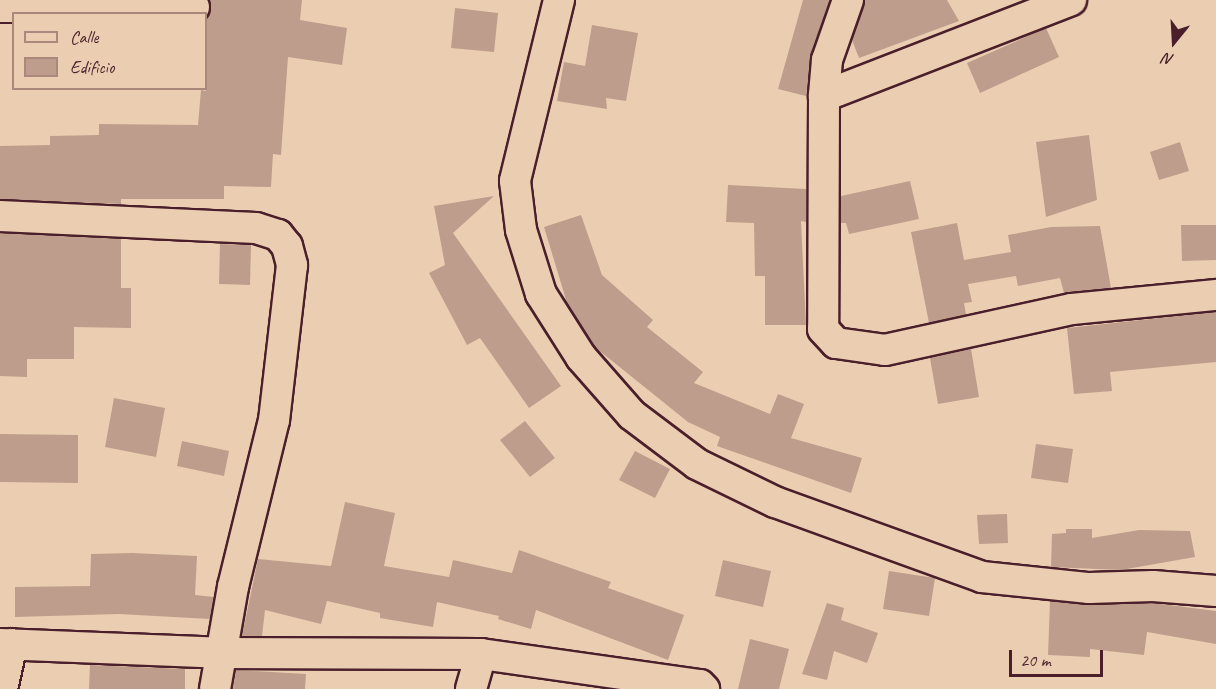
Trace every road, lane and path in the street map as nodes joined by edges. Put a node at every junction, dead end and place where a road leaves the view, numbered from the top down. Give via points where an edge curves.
1 (559, 0) edge
2 (848, 0) edge
3 (1071, 0) edge
4 (0, 7) edge
5 (194, 7) dead end
6 (824, 96) junction
7 (0, 216) edge
8 (1216, 295) edge
9 (1216, 591) edge
10 (6, 644) edge
11 (220, 653) junction
12 (481, 654) junction
13 (2, 689) edge
14 (215, 689) edge
15 (471, 689) edge
16 (704, 689) edge

1 - 9 street via 515,181 521,230 541,294 581,357 632,415 697,464 775,502 982,577 1089,588 1153,586
2 - 6 street via 827,60
3 - 6 street
4 - 5 street
6 - 8 street via 824,329 836,343 885,350 1072,309
7 - 11 street via 256,228 278,236 287,246 292,265 274,420
10 - 11 street
10 - 13 street
11 - 12 street
11 - 14 street
12 - 15 street
12 - 16 street via 700,685

